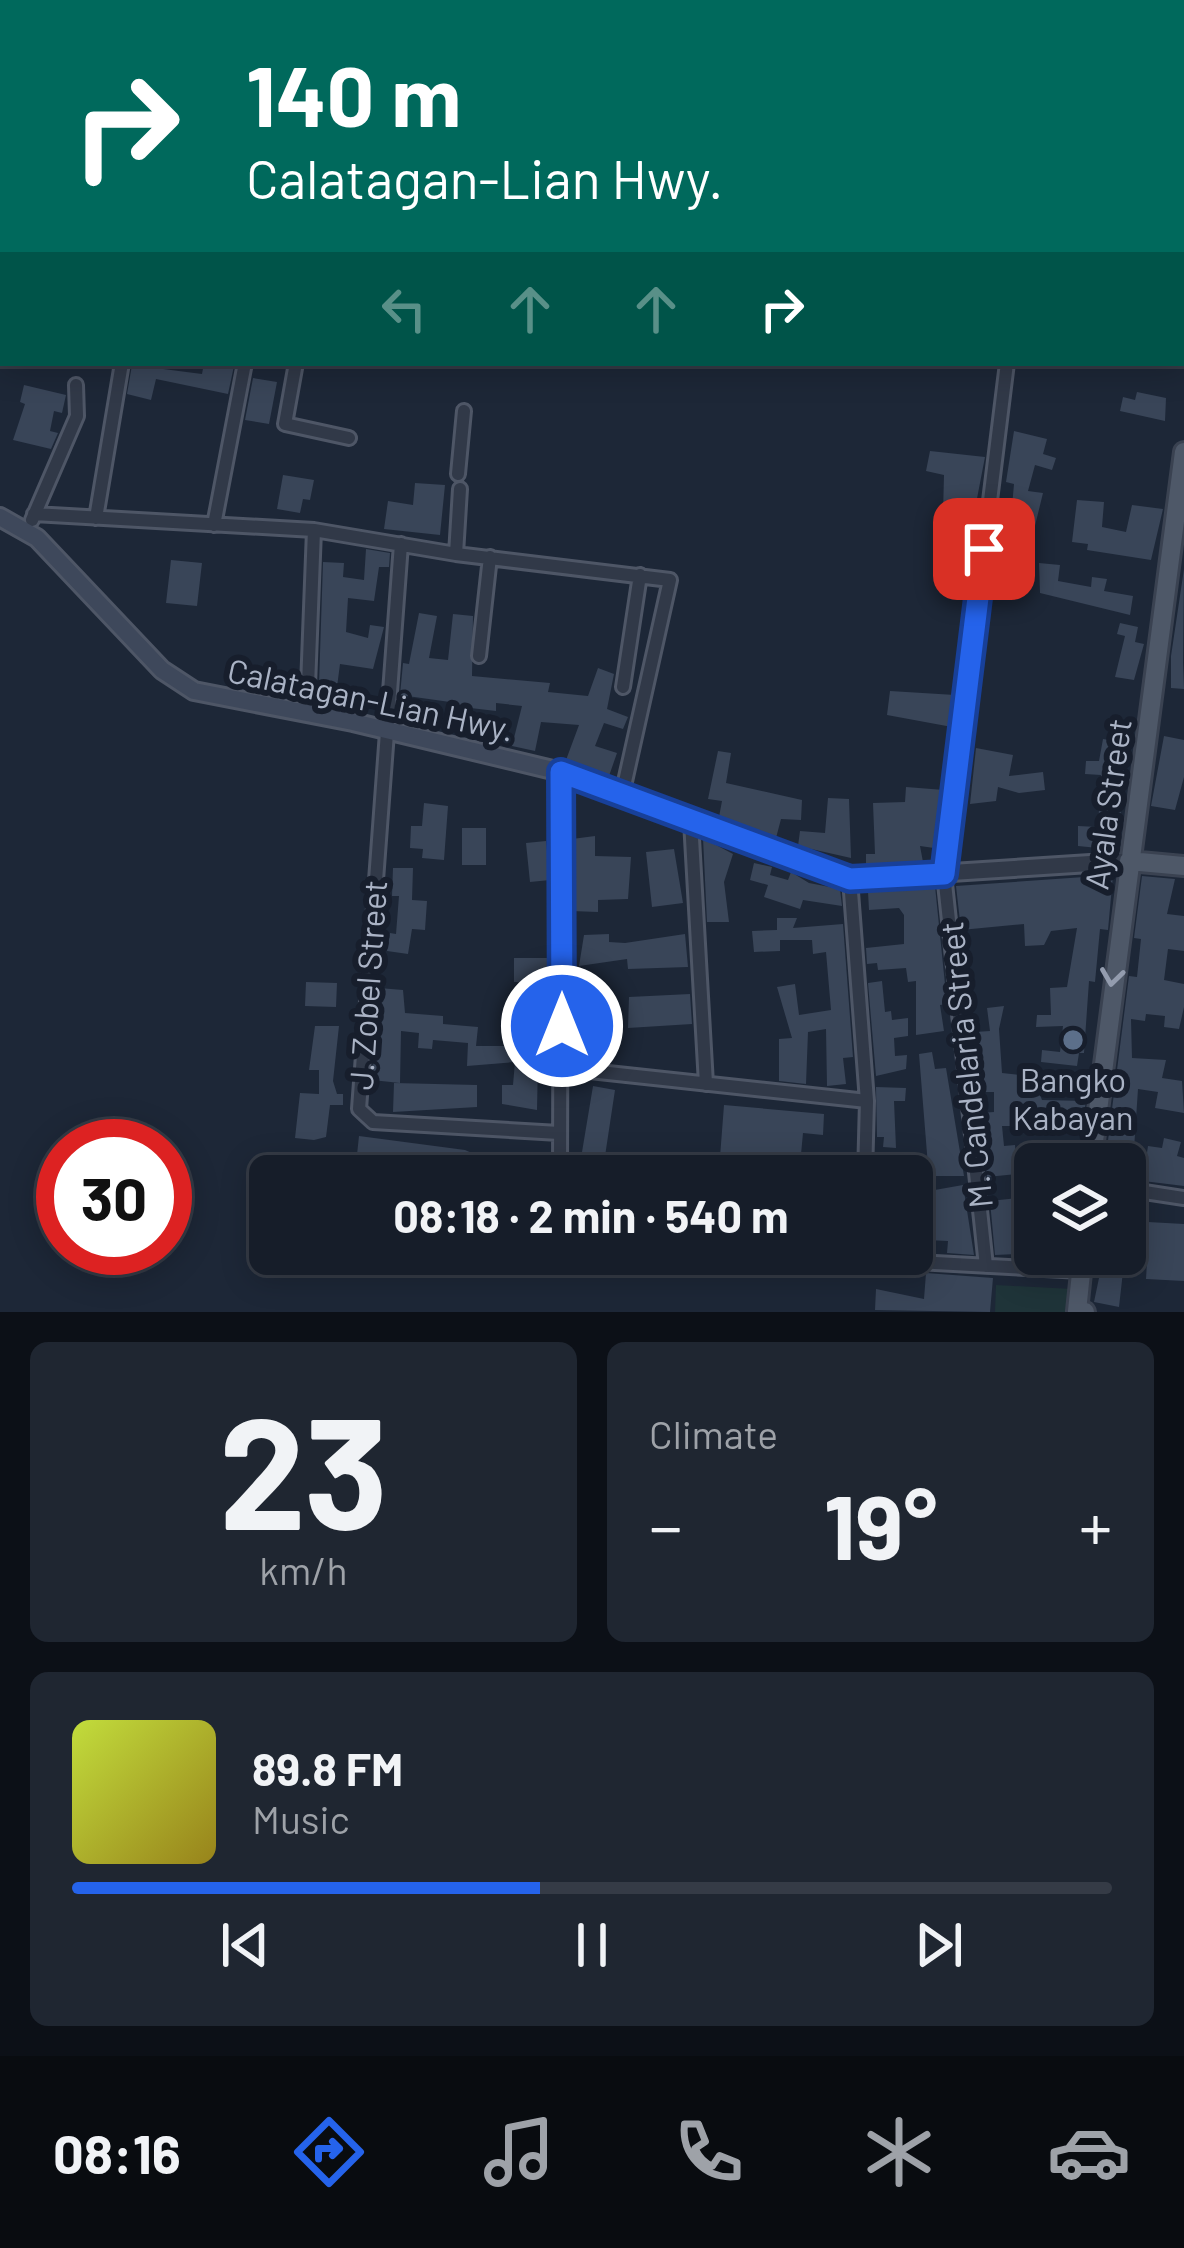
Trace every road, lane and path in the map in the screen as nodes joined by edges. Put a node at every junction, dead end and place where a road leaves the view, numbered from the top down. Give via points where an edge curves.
1 (121, 366) edge
2 (244, 366) edge
3 (295, 366) edge
4 (1007, 366) edge
5 (76, 386) dead end
6 (464, 411) dead end
7 (349, 438) dead end
8 (1184, 452) edge
9 (458, 474) dead end
10 (460, 489) dead end
11 (34, 514) junction
12 (0, 517) edge
13 (96, 518) junction
14 (214, 525) junction
15 (314, 530) junction
16 (26, 532) junction
17 (400, 544) junction
18 (456, 554) junction
19 (490, 557) junction
20 (640, 575) junction
21 (479, 656) dead end
22 (623, 686) dead end
23 (308, 712) junction
24 (384, 730) junction
25 (561, 772) junction
26 (622, 795) junction
27 (691, 821) junction
28 (1129, 861) junction
29 (1184, 866) edge
30 (944, 874) junction
31 (850, 879) junction
32 (562, 1068) junction
33 (706, 1084) junction
34 (867, 1101) junction
35 (559, 1133) junction
36 (1094, 1143) edge
37 (560, 1155) edge
38 (866, 1155) edge
39 (1146, 1193) edge
40 (1184, 1198) edge
41 (933, 1262) edge
42 (1014, 1265) edge
43 (986, 1266) junction
44 (1082, 1275) edge
45 (1081, 1311) edge

1 - 13 street
2 - 14 street
3 - 7 street via 285,424
4 - 30 street, M. Candelaria Street
5 - 11 street via 76,416
6 - 9 street
8 - 28 main road, Ayala Street
10 - 18 street
11 - 13 street
11 - 16 street
12 - 16 main road, Calatagan-Lian Hwy.
13 - 14 street
14 - 15 street
15 - 17 street
15 - 23 street
16 - 23 main road, Calatagan-Lian Hwy. via 162,670 194,691
17 - 18 street
17 - 24 street
18 - 19 street
19 - 20 street
19 - 21 street
20 - 22 street
20 - 26 street via 670,580
23 - 24 main road, Calatagan-Lian Hwy.
24 - 25 main road, Calatagan-Lian Hwy.
24 - 35 street, J. Zobel Street via 359,1109 373,1121
25 - 26 main road, Calatagan-Lian Hwy.
25 - 32 street
26 - 27 main road, Calatagan-Lian Hwy.
27 - 31 main road, Calatagan-Lian Hwy.
27 - 33 street
28 - 29 main road
28 - 30 street
28 -> 36 main road, Ayala Street
30 - 31 street
30 - 43 street, M. Candelaria Street
31 - 34 street
32 - 33 street
32 - 35 street
33 - 34 street
34 - 38 street
35 - 37 street
39 - 40 street
41 - 43 street
42 - 43 street
44 - 45 main road

